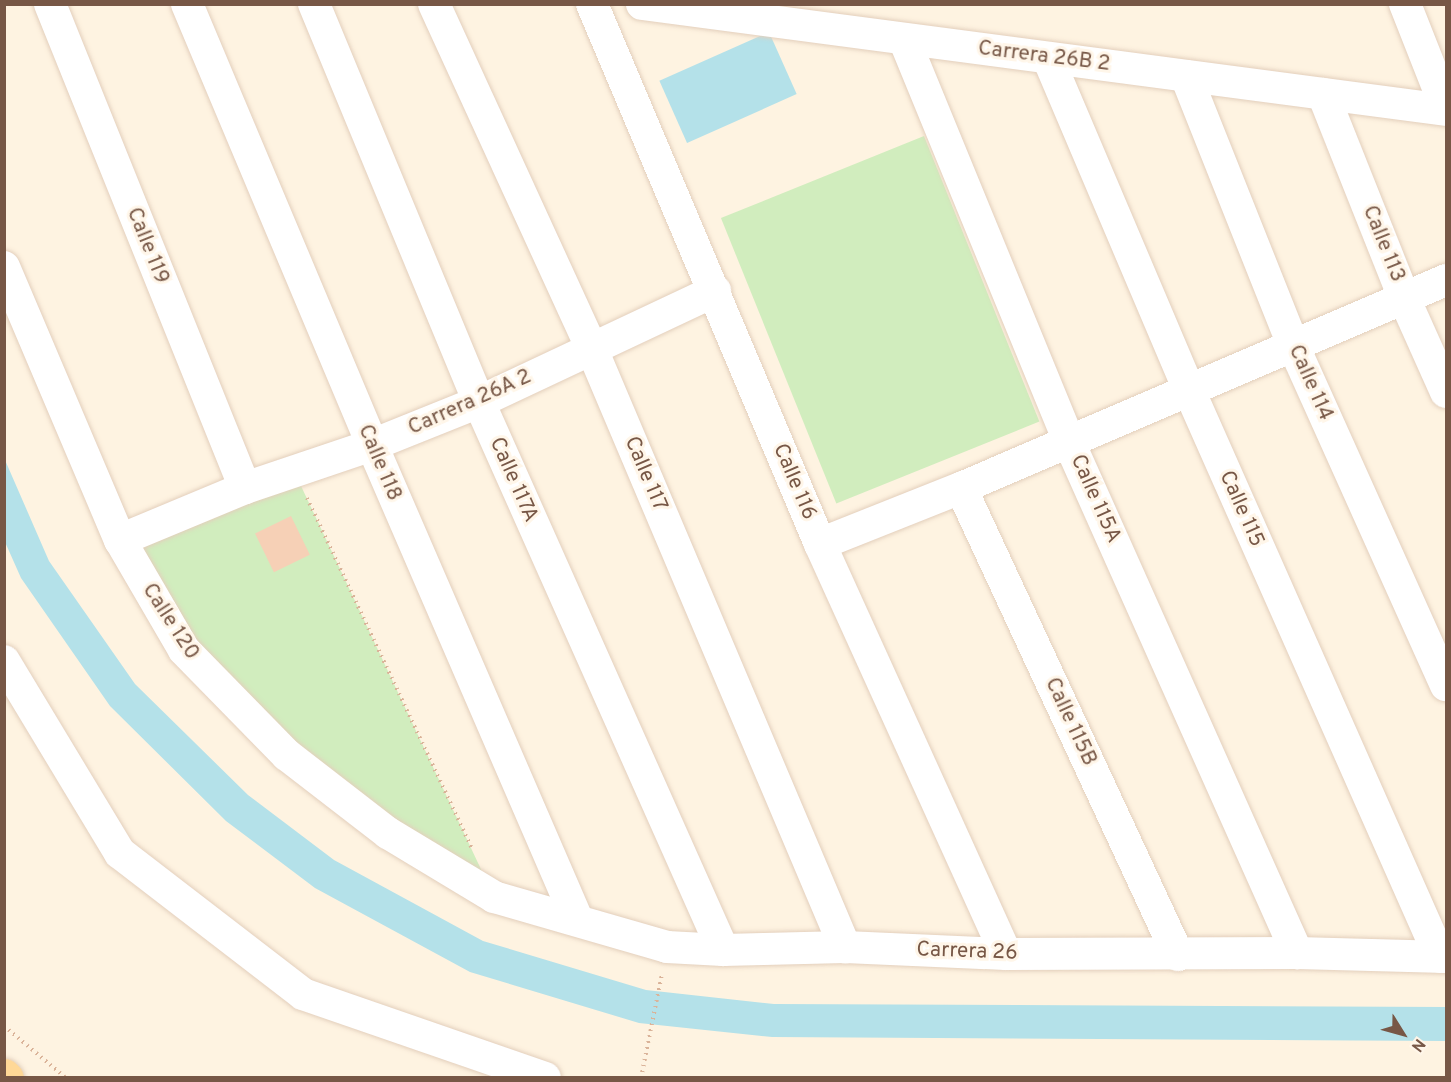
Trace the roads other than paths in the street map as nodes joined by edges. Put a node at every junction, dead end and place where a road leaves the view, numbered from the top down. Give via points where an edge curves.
1 (50, 4) edge
2 (187, 4) edge
3 (314, 4) edge
4 (434, 4) edge
5 (592, 4) edge
6 (642, 4) edge
7 (1405, 4) edge
8 (904, 39) junction
9 (1048, 58) junction
10 (1186, 76) junction
11 (1323, 94) junction
12 (1446, 109) edge
13 (4, 267) edge
14 (1446, 280) edge
15 (715, 291) junction
16 (1404, 298) junction
17 (1293, 345) junction
18 (591, 348) junction
19 (1189, 390) junction
20 (1446, 392) edge
21 (479, 402) junction
22 (1069, 442) junction
23 (372, 445) junction
24 (245, 488) junction
25 (962, 488) junction
26 (120, 540) junction
27 (820, 544) junction
28 (4, 661) edge
29 (1446, 685) edge
30 (494, 897) joint
31 (577, 919) junction
32 (846, 947) junction
33 (723, 950) junction
34 (1297, 953) junction
35 (1006, 954) junction
36 (1178, 955) junction
37 (1443, 957) edge
38 (544, 1077) edge

1 - 24 street, Calle 119
2 - 23 street, Calle 118
3 - 21 street, Calle 117A
4 - 18 street, Calle 117
5 - 15 street, Calle 116
6 - 8 street, Carrera 26B 2
7 - 12 street
8 - 9 street, Carrera 26B 2
8 - 22 street, Calle 115A
9 - 10 street, Carrera 26B 2
9 - 19 street, Calle 115
10 - 11 street, Carrera 26B 2
10 - 17 street, Calle 114
11 - 12 street, Carrera 26B 2
11 - 16 street, Calle 113
13 - 26 street, Calle 120
14 - 16 street
15 - 18 street, Carrera 26A 2
15 - 27 street, Calle 116
16 - 17 street
16 - 20 street, Calle 113
17 - 19 street
17 - 29 street, Calle 114
18 - 21 street, Carrera 26A 2
18 - 32 street, Calle 117
19 - 22 street
19 - 37 street, Calle 115
21 - 23 street, Carrera 26A 2
21 - 33 street, Calle 117A
22 - 25 street
22 - 34 street, Calle 115A
23 - 24 street, Carrera 26A 2
23 - 31 street, Calle 118
24 - 26 street, Carrera 26A 2
25 - 27 street
25 - 36 street, Calle 115B
26 - 30 street, Calle 120 via 184,650 287,755 388,833
27 - 35 street, Calle 116
28 - 38 street via 120,853 303,994
30 - 31 street, Carrera 26
31 - 33 street, Carrera 26 via 667,947
32 - 33 street, Carrera 26
32 - 35 street, Carrera 26
34 - 36 street, Carrera 26
34 - 37 street, Carrera 26
35 - 36 street, Carrera 26

